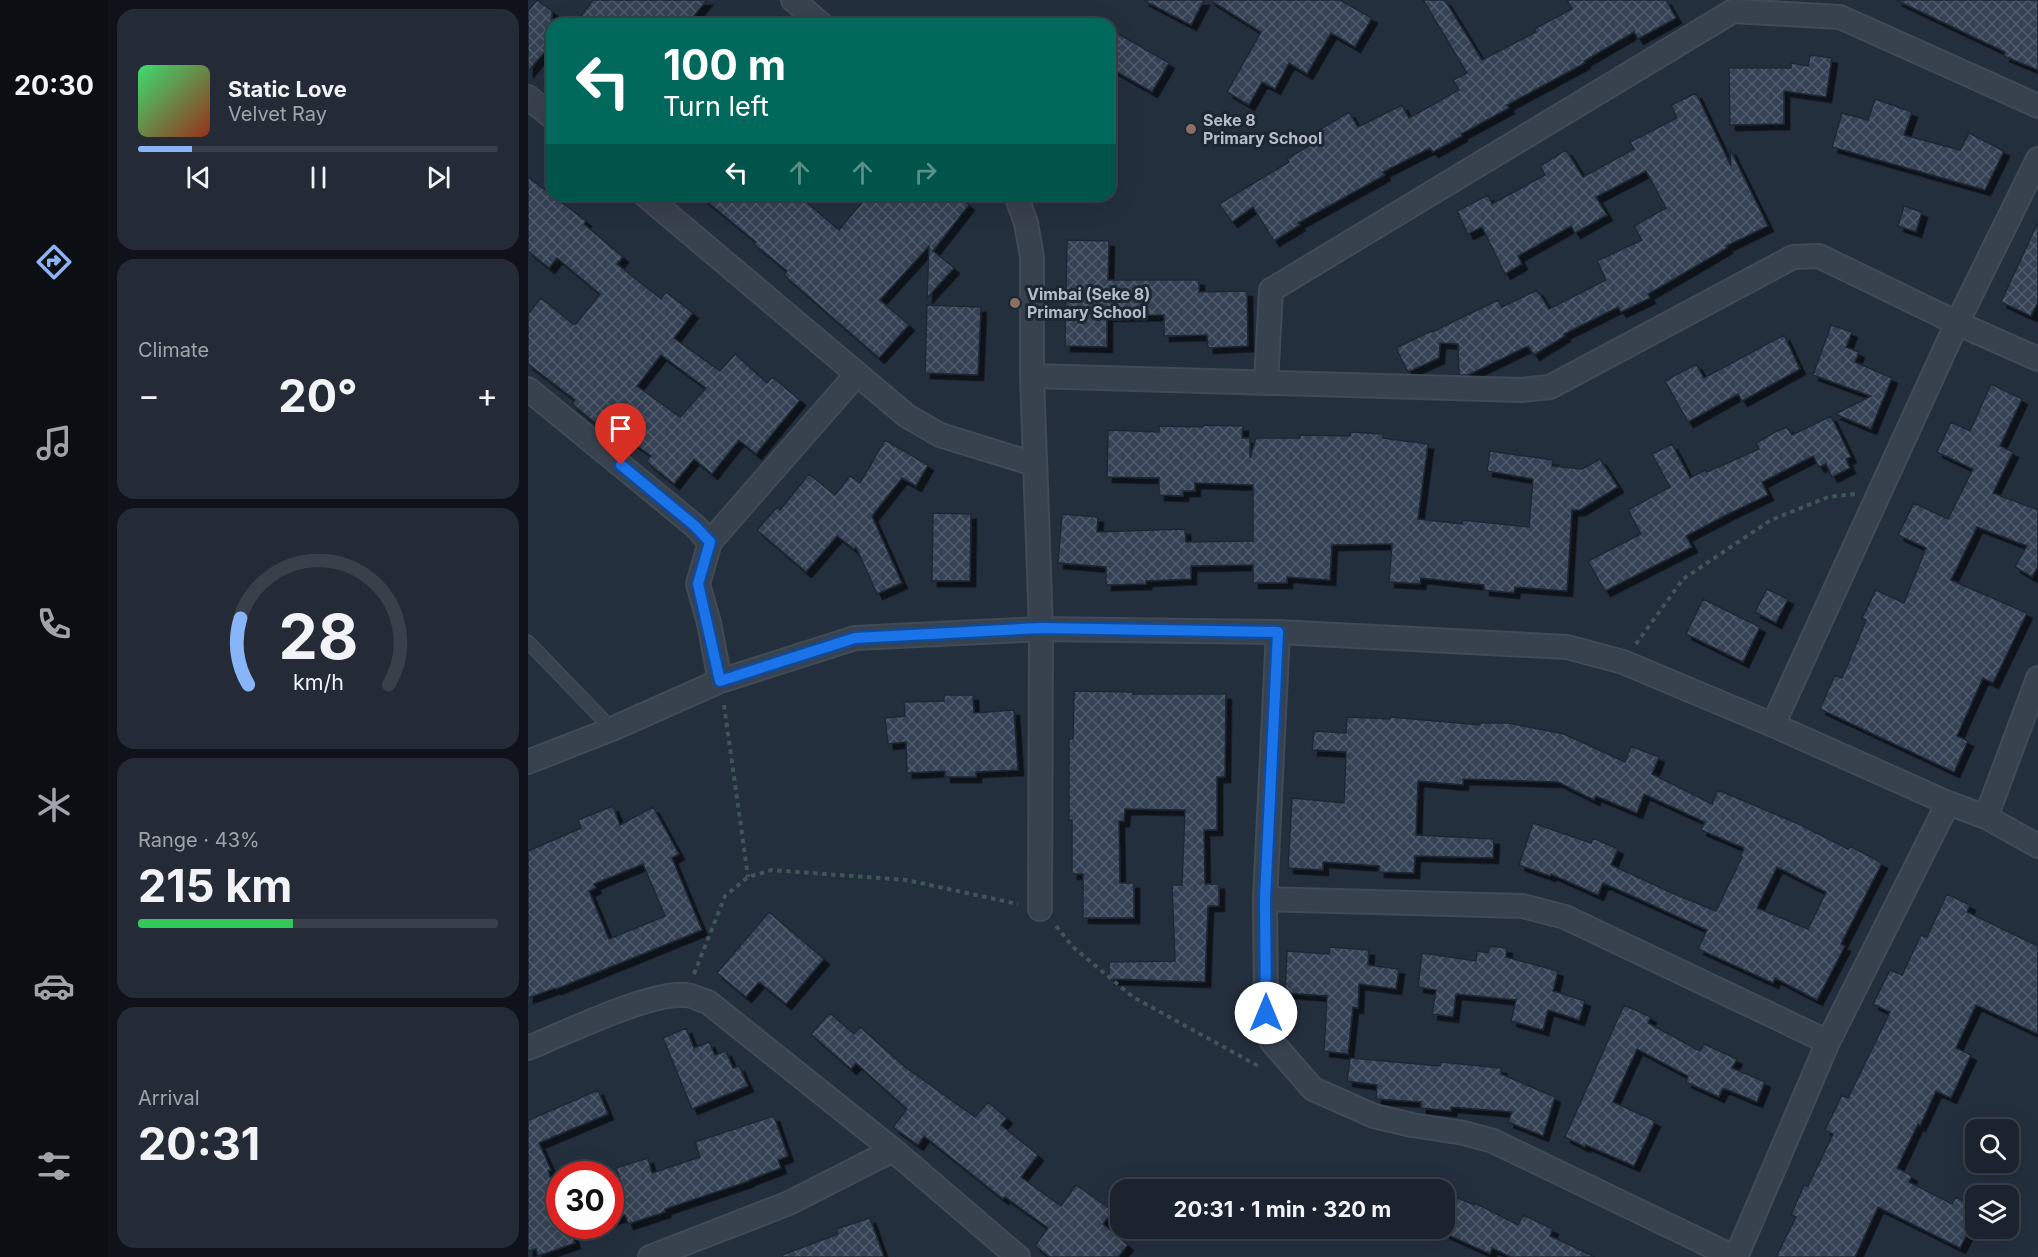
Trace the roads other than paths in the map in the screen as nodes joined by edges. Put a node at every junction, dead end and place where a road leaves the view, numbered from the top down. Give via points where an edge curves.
1 (792, 0) edge
2 (814, 18) edge
3 (528, 97) edge
4 (2038, 106) edge
5 (546, 112) edge
6 (2038, 159) edge
7 (652, 201) edge
8 (1019, 201) edge
9 (1957, 323) junction
10 (2038, 359) edge
11 (857, 374) junction
12 (1032, 376) junction
13 (1266, 383) junction
14 (528, 389) edge
15 (1034, 464) junction
16 (710, 542) junction
17 (1041, 628) junction
18 (1278, 632) junction
19 (528, 642) edge
20 (2038, 678) edge
21 (720, 681) junction
22 (1773, 725) junction
23 (612, 729) junction
24 (528, 762) edge
25 (1948, 803) junction
26 (1986, 817) junction
27 (2038, 846) edge
28 (1265, 899) junction
29 (1040, 909) road end
30 (1828, 1042) junction
31 (528, 1048) edge
32 (893, 1150) junction
33 (650, 1257) edge
34 (1018, 1257) edge
35 (1735, 1257) edge

1 - 2 street
3 - 5 street
4 - 13 street via 1840,17 1733,11 1270,290
6 - 9 street
7 - 11 street
8 - 12 street via 1032,257
9 - 10 street
9 - 13 street via 1819,256 1793,257 1550,387 1521,390
9 - 22 street
11 - 15 street via 907,416 940,435
11 - 16 street
12 - 13 street
12 - 15 street
14 - 16 street
15 - 17 street
16 - 21 street via 698,584
17 - 18 street
17 - 21 street via 855,638
17 - 29 street
18 - 22 street via 1567,647 1623,662
18 - 28 street
19 - 23 lane
20 - 26 street
21 - 23 street
22 - 25 street
23 - 24 street
25 - 26 street
25 - 30 street
26 - 27 street
28 - 30 street via 1523,906 1564,917
28 - 35 street via 1266,1013 1272,1042 1313,1089 1374,1116 1493,1141
30 - 35 street
31 - 32 street via 637,1004 686,995 708,1002
32 - 33 street via 789,1203
32 - 34 street

